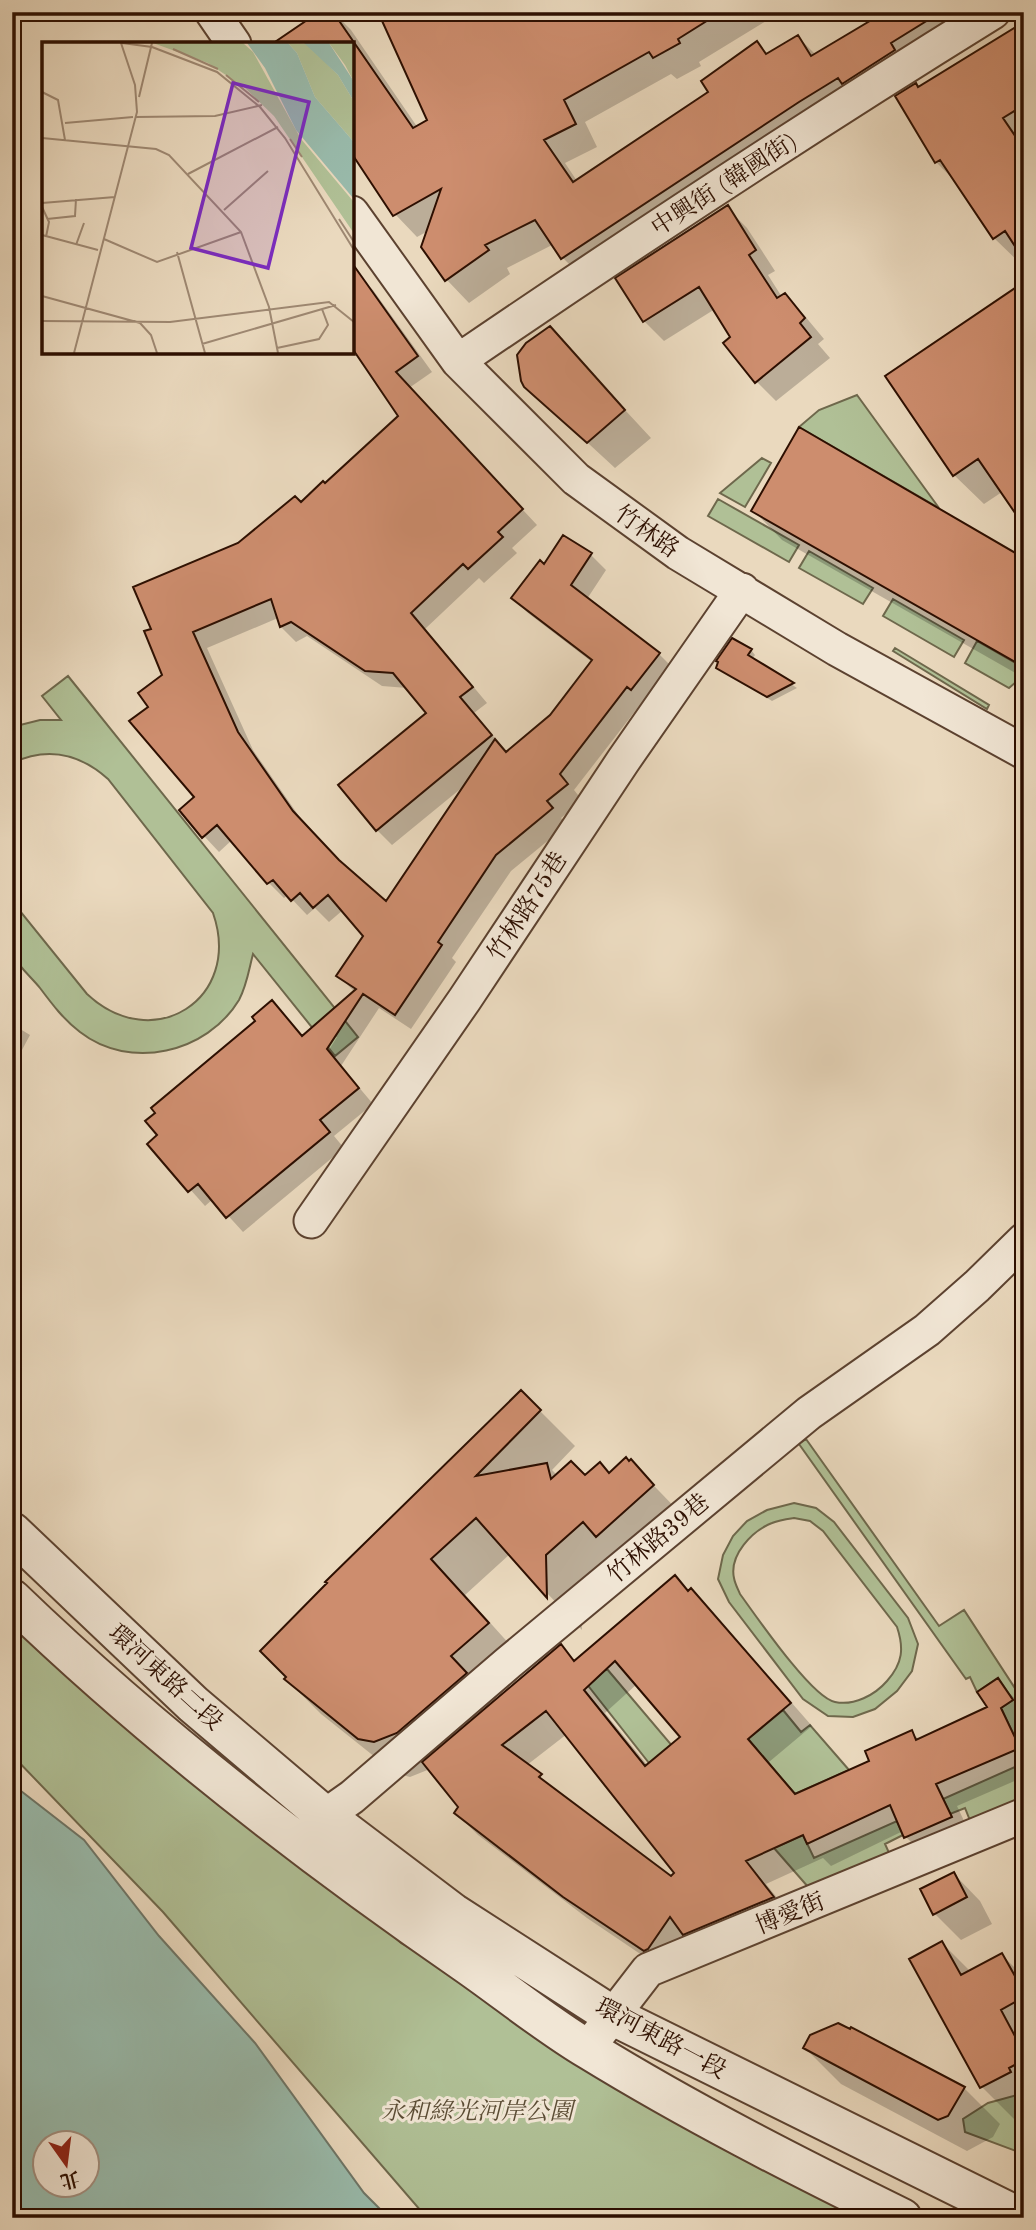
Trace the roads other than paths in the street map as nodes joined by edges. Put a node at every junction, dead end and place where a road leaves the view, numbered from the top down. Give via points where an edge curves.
1 (212, 12) edge
2 (993, 12) edge
3 (233, 42) edge
4 (354, 217) edge
5 (458, 361) junction
6 (742, 590) junction
7 (1024, 752) edge
8 (311, 1221) dead end
9 (1024, 1240) edge
10 (12, 1532) edge
11 (12, 1599) edge
12 (1024, 1815) edge
13 (325, 1816) junction
14 (301, 1846) junction
15 (613, 2016) junction
16 (587, 2049) junction
17 (902, 2218) edge
18 (1021, 2218) edge

1 - 3 street
2 - 5 street, 中興街 (韓國街) via 844,104
4 - 5 street, 竹林路
5 - 6 street, 竹林路 via 576,479 678,553
6 - 7 street, 竹林路 via 837,649
6 - 8 street, 竹林路75巷
9 - 13 street, 竹林路39巷 via 927,1330 809,1412
10 - 13 street, 環河東路二段 via 193,1704
11 - 14 street, 環河東路二段 via 174,1744
12 - 15 street, 博愛街 via 648,1970
13 - 14 street, 竹林路39巷
13 - 15 street, 環河東路一段 via 453,1913
14 - 16 street, 環河東路一段
15 - 16 street, 博愛街
15 - 18 street, 環河東路一段
16 - 17 street, 環河東路一段 via 769,2152

